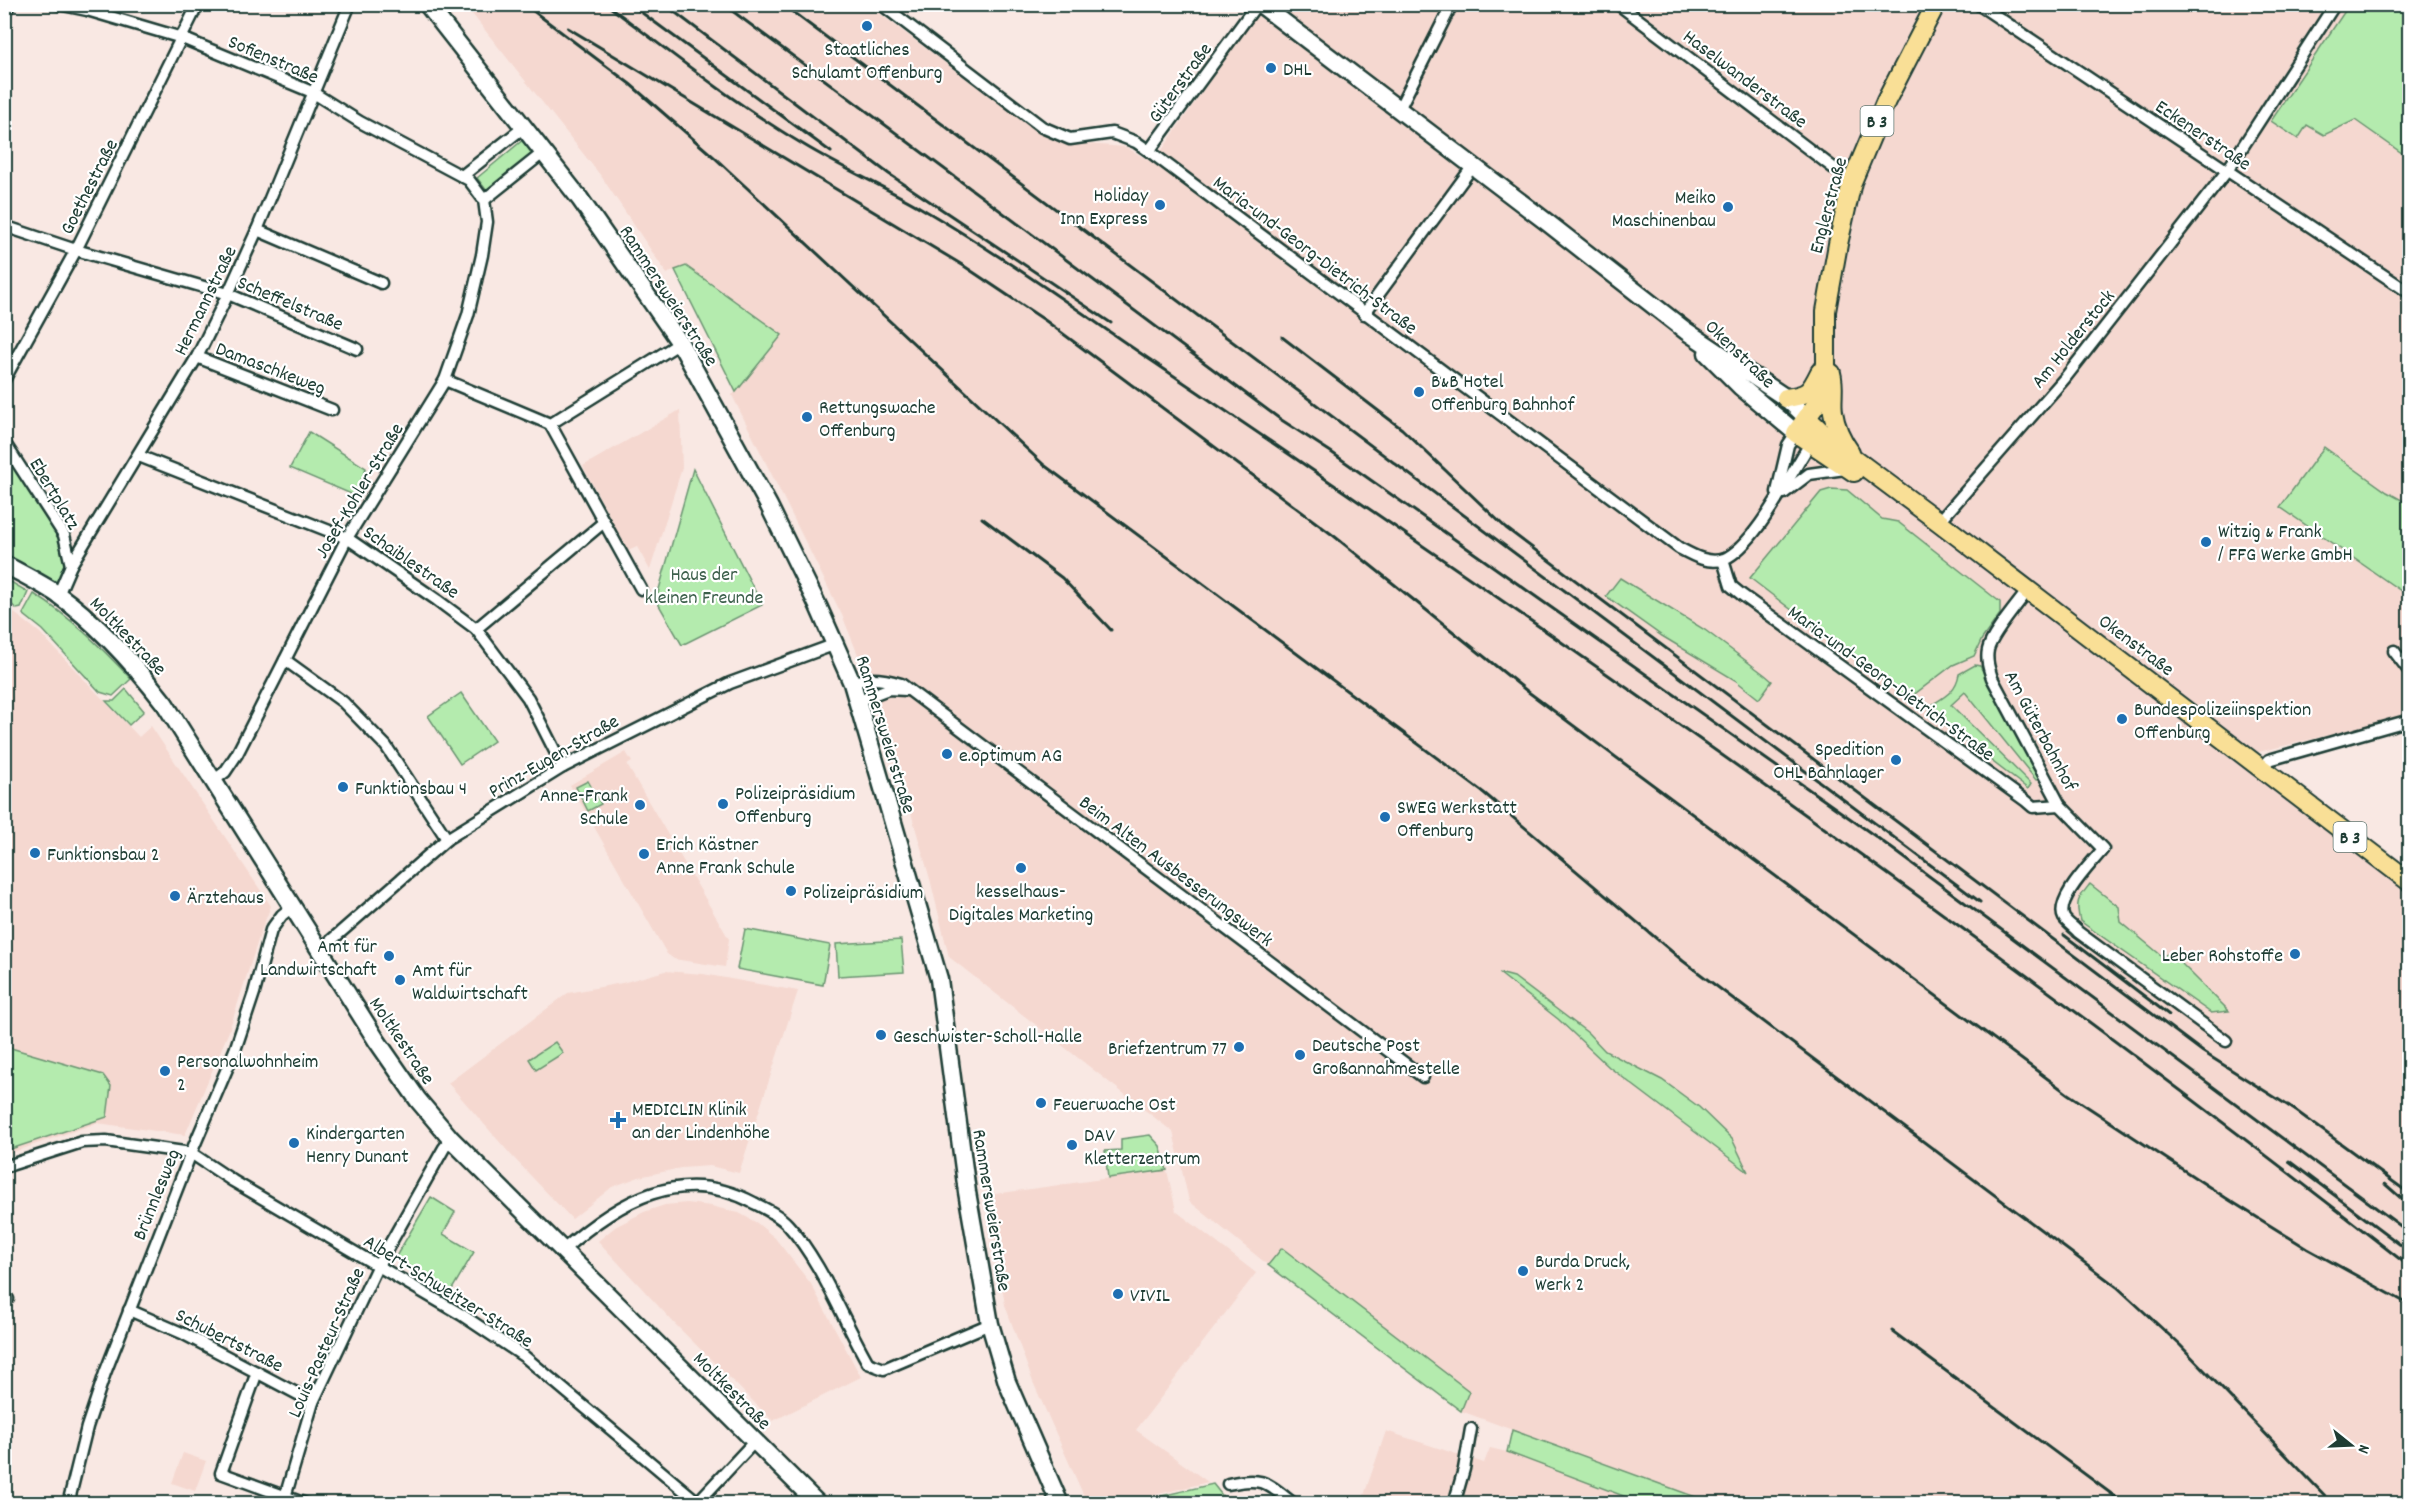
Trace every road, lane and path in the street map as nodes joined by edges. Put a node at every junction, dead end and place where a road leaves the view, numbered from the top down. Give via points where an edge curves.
1 (10, 4) edge
2 (58, 4) edge
3 (198, 4) edge
4 (350, 4) edge
5 (427, 4) edge
6 (881, 4) edge
7 (1258, 4) edge
8 (1452, 4) edge
9 (1618, 4) edge
10 (1936, 4) edge
11 (1978, 4) edge
12 (2335, 4) edge
13 (4, 13) edge
14 (182, 38) junction
15 (312, 92) junction
16 (1399, 109) junction
17 (524, 127) junction
18 (1149, 151) junction
19 (544, 152) junction
20 (1473, 166) junction
21 (2227, 171) junction
22 (462, 176) junction
23 (1852, 182) junction
24 (484, 200) junction
25 (4, 226) edge
26 (257, 230) junction
27 (76, 250) junction
28 (381, 283) dead end
29 (2409, 293) edge
30 (228, 294) junction
31 (1364, 314) junction
32 (1686, 331) junction
33 (680, 343) junction
34 (357, 349) dead end
35 (196, 357) junction
36 (1827, 360) junction
37 (4, 380) edge
38 (445, 380) junction
39 (1786, 398) junction
40 (332, 410) dead end
41 (1833, 413) junction
42 (550, 424) junction
43 (1808, 431) junction
44 (4, 442) edge
45 (139, 456) junction
46 (1853, 465) junction
47 (1774, 501) junction
48 (604, 522) junction
49 (1939, 522) junction
50 (346, 538) junction
51 (1722, 560) junction
52 (4, 564) edge
53 (71, 565) junction
54 (642, 589) dead end
55 (2028, 590) junction
56 (58, 595) junction
57 (476, 629) junction
58 (836, 644) junction
59 (2394, 651) dead end
60 (285, 660) junction
61 (2409, 672) edge
62 (852, 683) junction
63 (909, 690) junction
64 (857, 701) junction
65 (2409, 720) edge
66 (563, 767) junction
67 (2262, 769) junction
68 (213, 781) junction
69 (2060, 805) junction
70 (447, 839) junction
71 (2409, 882) edge
72 (292, 907) junction
73 (319, 951) junction
74 (2226, 1041) dead end
75 (1423, 1077) dead end
76 (451, 1139) junction
77 (191, 1153) junction
78 (4, 1167) edge
79 (562, 1251) junction
80 (377, 1267) junction
81 (129, 1310) junction
82 (990, 1324) junction
83 (257, 1372) junction
84 (314, 1402) junction
85 (1471, 1429) dead end
86 (755, 1441) junction
87 (1228, 1484) dead end
88 (284, 1500) edge
89 (68, 1503) edge
90 (306, 1503) edge
91 (698, 1503) edge
92 (818, 1503) edge
93 (1060, 1503) edge
94 (1294, 1503) edge
95 (1454, 1503) edge

1 - 13 street
2 - 14 street, Sofienstraße
3 - 14 street, Goethestraße
4 - 15 street, Hermannstraße
5 - 17 street, Rammersweierstraße
6 - 18 street, Maria-und-Georg-Dietrich-Straße via 1058,136 1070,139 1112,133
7 - 16 street, Okenstraße
7 - 18 street, Güterstraße
8 - 16 street
9 - 23 street, Haselwanderstraße
10 - 23 main road, Englerstraße / B 3 via 1886,101
11 - 21 street, Eckenerstraße
12 - 21 street, Am Holderstock
14 - 15 street, Sofienstraße
14 - 27 street, Goethestraße
15 - 22 street, Sofienstraße
15 - 26 street, Hermannstraße
16 - 20 street, Okenstraße
17 - 19 street, Rammersweierstraße
17 - 22 street
18 - 31 street, Maria-und-Georg-Dietrich-Straße
19 - 24 street
19 - 33 street, Rammersweierstraße
20 - 31 street
20 - 32 street, Okenstraße
21 - 29 street, Eckenerstraße
21 - 49 street, Am Holderstock via 2065,378
22 - 24 street, Sofienstraße
23 - 36 main road, Englerstraße / B 3 via 1826,311
24 - 38 street, Josef-Kohler-Straße via 487,222 482,255 468,315
25 - 27 street, Scheffelstraße
26 - 28 street
26 - 30 street, Hermannstraße
27 - 30 street, Scheffelstraße
27 - 37 street, Goethestraße
30 - 34 street, Scheffelstraße
30 - 35 street, Hermannstraße
31 - 51 street, Maria-und-Georg-Dietrich-Straße via 1679,548 1699,558
32 - 39 street, Okenstraße
32 - 43 street, Okenstraße via 1741,387
33 - 42 street
33 - 58 street, Rammersweierstraße via 769,506
35 - 40 street, Damaschkeweg
35 - 45 street, Hermannstraße
36 - 39 main road, Englerstraße / B 3 via 1810,392
36 - 41 main road, Englerstraße / B 3 via 1834,383
36 - 43 main road, Englerstraße / B 3 via 1826,381
38 - 42 street
38 - 50 street, Josef-Kohler-Straße
39 - 43 street, Okenstraße / B 3
41 - 43 main road
41 - 46 main road, Englerstraße / B 3
42 - 48 street
43 - 46 main road, Okenstraße / B 3
43 - 47 street
43 - 47 street via 1788,445
44 - 53 street, Ebertplatz via 64,535
45 - 50 street, Schaiblestraße
45 - 53 street, Hermannstraße
46 - 47 street via 1809,474
46 - 49 main road, Okenstraße / B 3
47 - 51 street via 1757,529 1739,549
48 - 54 street
48 - 57 street
49 - 55 main road, Okenstraße / B 3
50 - 57 street, Schaiblestraße
50 - 60 street, Josef-Kohler-Straße
51 - 69 street, Maria-und-Georg-Dietrich-Straße via 1731,586 1742,595 2033,807
52 - 56 street, Moltkestraße
53 - 56 street, Hermannstraße
55 - 67 main road, Okenstraße / B 3
55 - 69 street, Am Güterbahnhof via 1993,637 1988,664
56 - 68 street, Moltkestraße via 141,673
57 - 66 street, Schaiblestraße via 528,698
58 - 62 street, Rammersweierstraße
58 - 66 street, Prinz-Eugen-Straße via 729,683
59 - 61 street
60 - 68 street, Josef-Kohler-Straße via 237,754
60 - 70 street via 343,702 386,746
62 - 63 street, Beim Alten Ausbesserungswerk via 885,679
62 - 64 street, Rammersweierstraße
63 - 64 street via 888,689
63 - 75 street, Beim Alten Ausbesserungswerk
64 - 82 street, Rammersweierstraße via 939,979 967,1192
65 - 67 street via 2269,760
66 - 70 street, Prinz-Eugen-Straße
67 - 71 main road, B 3
68 - 72 street, Moltkestraße
69 - 74 street, Am Güterbahnhof via 2103,849 2070,890 2063,907 2064,917 2078,932
70 - 73 street, Prinz-Eugen-Straße
72 - 73 street, Moltkestraße
72 - 77 street, Brünnlesweg via 271,930 235,1050
73 - 76 street, Moltkestraße via 404,1080
76 - 79 street, Moltkestraße
76 - 80 street, Louis-Pasteur-Straße
77 - 78 street via 106,1141 81,1142
77 - 80 street, Albert-Schweitzer-Straße
77 - 81 street, Brünnlesweg
79 - 82 street via 625,1203 676,1188 720,1189 739,1194 787,1224 819,1271 868,1363 884,1369
79 - 86 street, Moltkestraße
80 - 84 street, Louis-Pasteur-Straße
80 - 91 street, Albert-Schweitzer-Straße via 462,1315 525,1357
81 - 83 street, Schubertstraße
81 - 89 street, Brünnlesweg via 87,1427
82 - 93 street, Rammersweierstraße via 1008,1382
83 - 84 street, Schubertstraße
83 - 88 street via 221,1473
84 - 88 street, Louis-Pasteur-Straße
85 - 95 street
86 - 91 street
86 - 92 street, Moltkestraße
87 - 94 street via 1264,1481
88 - 90 street

